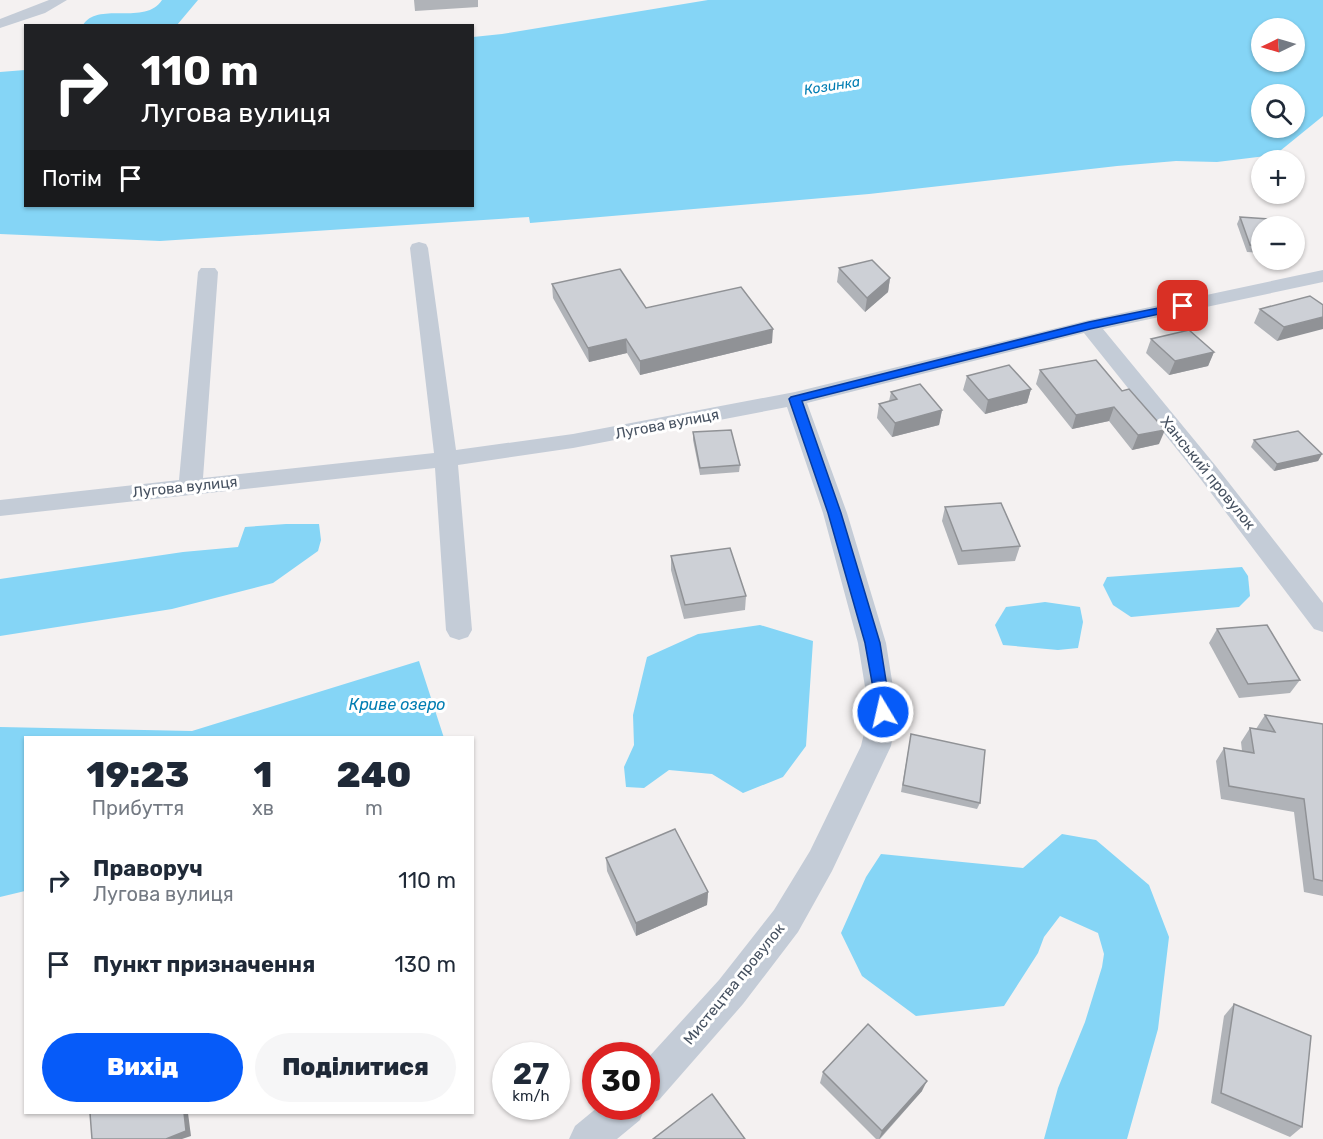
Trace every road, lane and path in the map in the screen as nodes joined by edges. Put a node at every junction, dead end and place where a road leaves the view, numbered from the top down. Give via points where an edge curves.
1 (60, 0) edge
2 (0, 24) edge
3 (419, 248) dead end
4 (208, 272) dead end
5 (1323, 276) edge
6 (1089, 326) junction
7 (795, 399) junction
8 (446, 459) junction
9 (190, 486) junction
10 (0, 508) edge
11 (1323, 622) edge
12 (459, 630) dead end
13 (660, 1072) edge
14 (611, 1120) edge
15 (588, 1139) edge

1 - 2 street
3 - 8 street
4 - 9 street
5 - 6 street, Лугова вулиця
6 - 7 street, Лугова вулиця
6 - 11 street, Ханський провулок
7 - 8 street, Лугова вулиця via 573,441
7 - 13 street, Мистецтва провулок via 835,513 872,643 883,712 876,746 821,861 786,921 731,993
8 - 9 street, Лугова вулиця
8 - 12 street
9 - 10 street, Лугова вулиця
14 - 15 street

